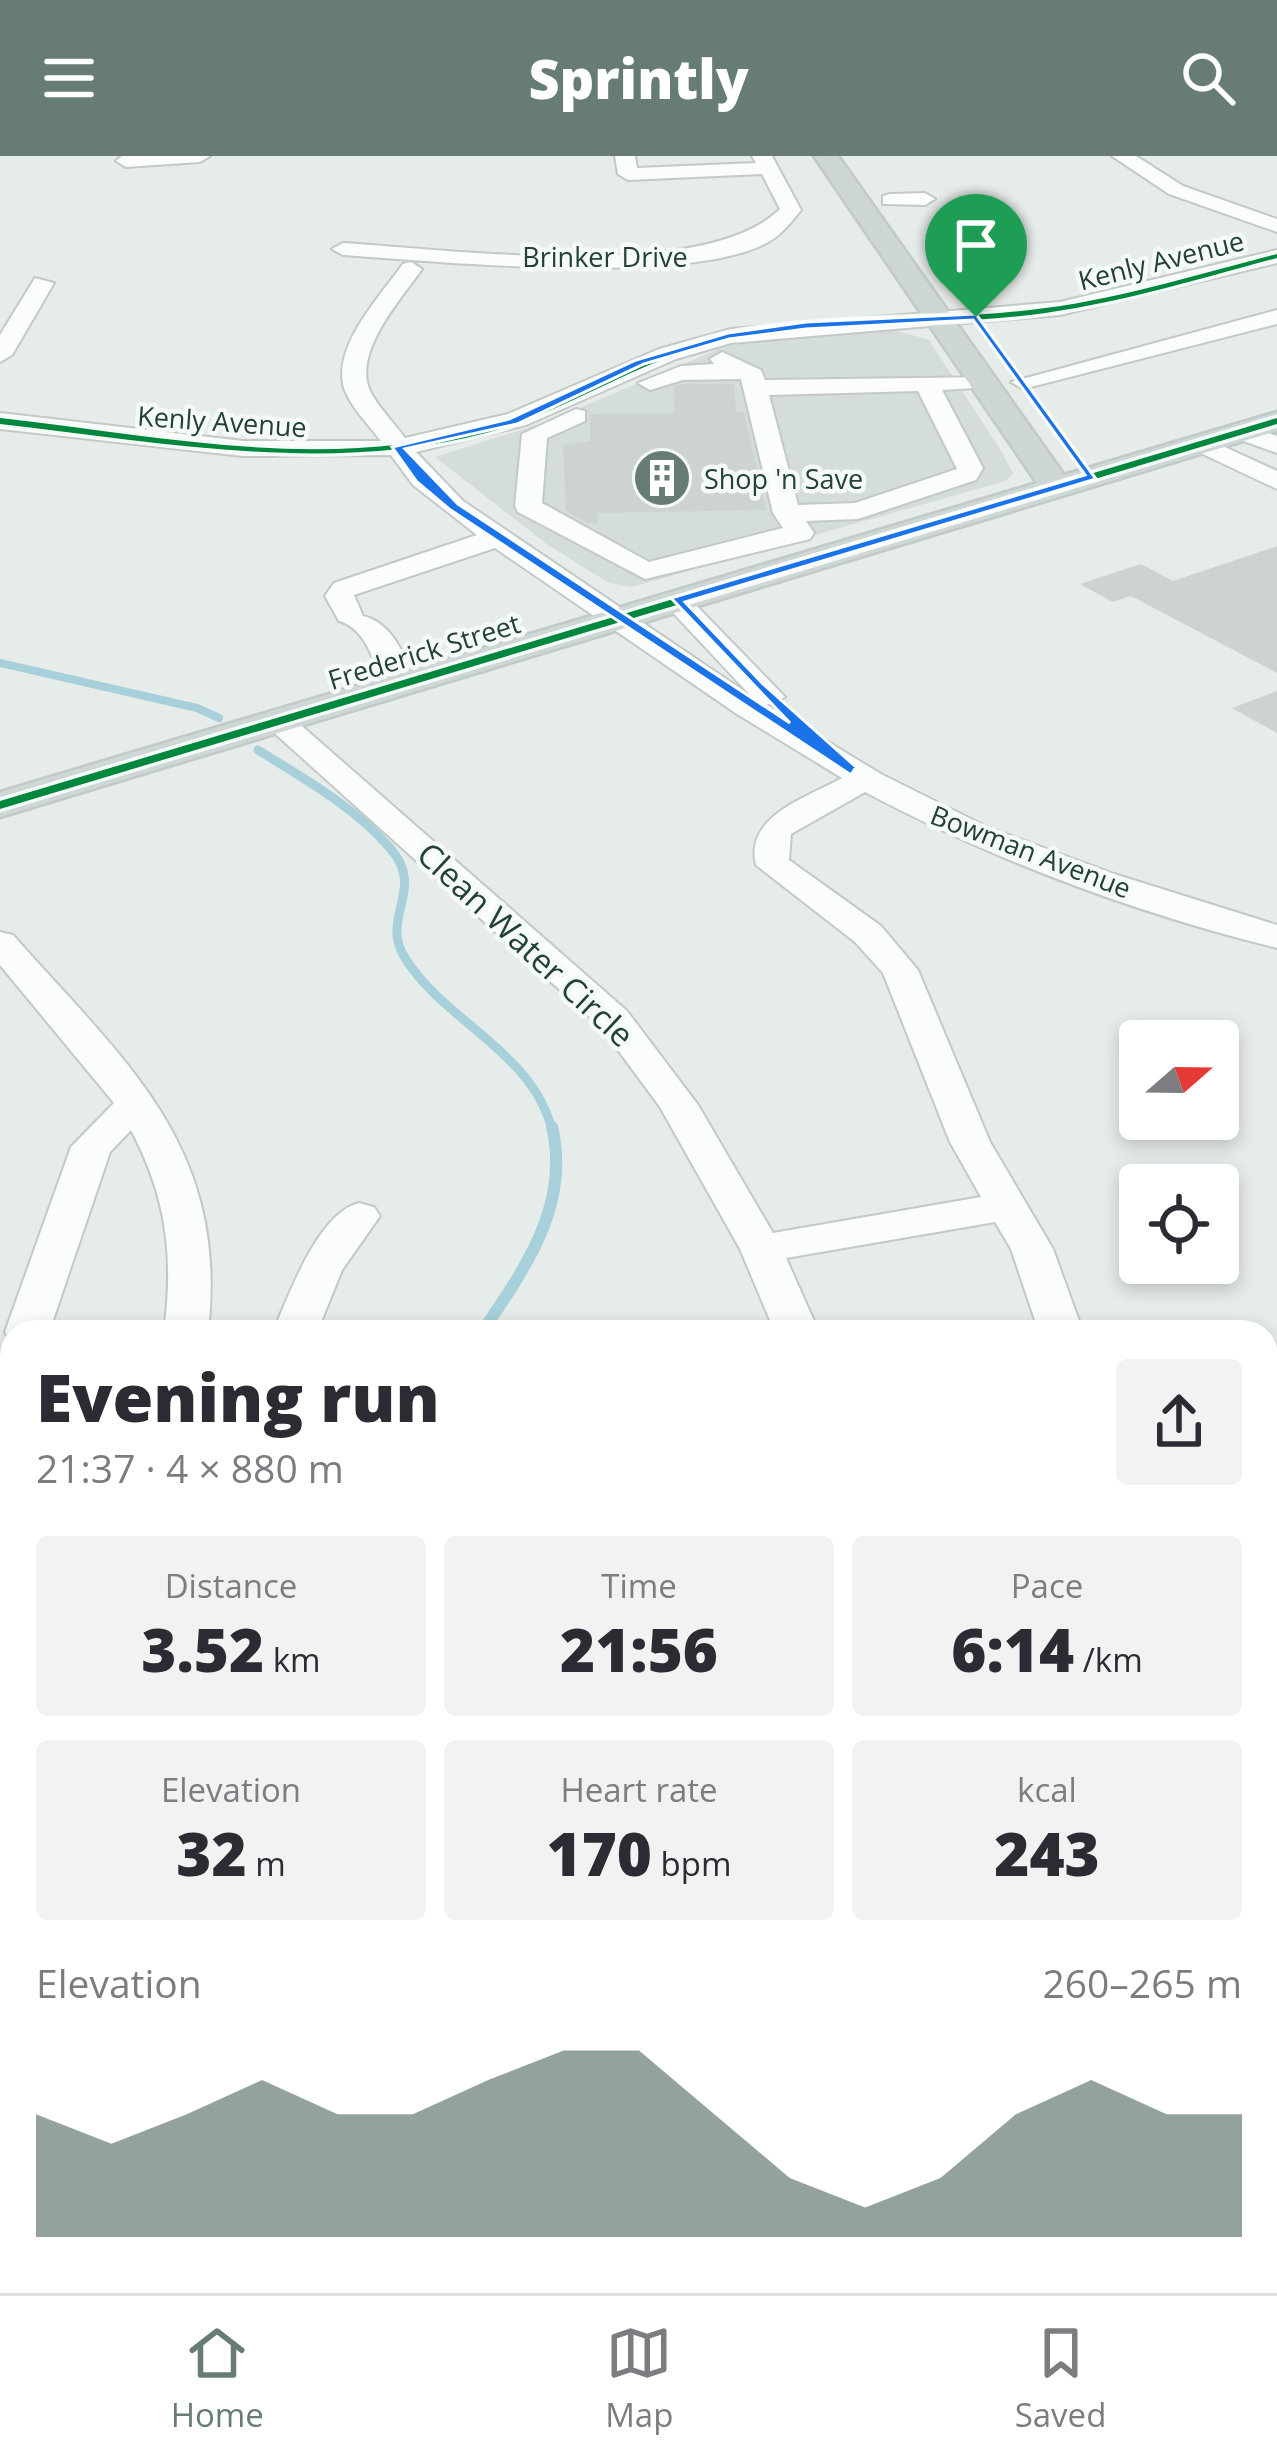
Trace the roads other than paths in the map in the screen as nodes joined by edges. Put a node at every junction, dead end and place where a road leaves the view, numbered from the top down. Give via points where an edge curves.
1 (200, 156) edge
2 (625, 156) edge
3 (826, 156) edge
4 (858, 156) edge
5 (1122, 156) edge
6 (126, 161) dead end
7 (766, 162) edge
8 (717, 163) edge
9 (926, 199) dead end
10 (890, 200) junction
11 (1277, 226) edge
12 (915, 234) dead end
13 (343, 249) dead end
14 (1277, 256) edge
15 (411, 269) dead end
16 (44, 283) dead end
17 (951, 284) dead end
18 (1277, 317) edge
19 (939, 319) junction
20 (990, 336) junction
21 (694, 344) junction
22 (0, 355) edge
23 (749, 379) junction
24 (983, 382) junction
25 (1023, 382) junction
26 (926, 383) junction
27 (0, 421) edge
28 (1277, 421) edge
29 (507, 423) junction
30 (1057, 428) junction
31 (1241, 432) junction
32 (535, 434) junction
33 (1201, 444) junction
34 (1277, 445) edge
35 (398, 447) junction
36 (1092, 477) junction
37 (1277, 481) edge
38 (1056, 487) junction
39 (793, 523) junction
40 (500, 538) junction
41 (835, 553) junction
42 (676, 601) junction
43 (619, 617) junction
44 (398, 683) junction
45 (276, 721) junction
46 (858, 774) junction
47 (0, 805) edge
48 (1277, 937) edge
49 (0, 943) edge
50 (136, 1104) junction
51 (1003, 1207) junction
52 (359, 1216) dead end
53 (761, 1249) junction
54 (31, 1320) edge
55 (189, 1320) edge
56 (300, 1320) edge
57 (792, 1320) edge
58 (1057, 1320) edge

1 - 6 street
2 - 8 street via 628,174
3 - 19 main road
4 - 10 main road
5 - 11 street via 1176,190
7 - 8 street
7 - 13 street, Brinker Drive via 790,201 787,221 754,241 696,256 598,261
9 - 10 street
10 - 12 main road
14 - 20 street, Kenly Avenue
15 - 35 street, Bowman Avenue via 353,374
16 - 22 street
17 - 20 main road
18 - 25 street
19 - 20 street, Kenly Avenue
19 - 21 street, Kenly Avenue via 765,330
19 - 24 main road
20 - 25 main road
21 - 23 street
21 - 29 street, Kenly Avenue
23 - 26 street
23 - 32 street via 666,375
23 - 39 street
24 - 26 street
24 - 30 main road via 1006,385 1031,420
24 - 38 main road
25 - 30 main road
26 - 39 street via 967,474 858,511
27 - 35 street, Kenly Avenue via 232,452
28 - 31 main road, Frederick Street
29 - 32 street
29 - 35 street, Kenly Avenue
30 - 36 main road
31 - 33 main road, Frederick Street
31 - 34 street
32 - 39 street via 527,506 645,571
33 - 36 main road, Frederick Street
33 - 37 street
35 - 40 street, Bowman Avenue via 433,491
36 - 38 main road, Frederick Street
38 - 41 main road, Frederick Street
39 - 41 street
40 - 43 street, Bowman Avenue
40 - 44 street via 338,596 392,656
41 - 42 main road, Frederick Street
42 - 43 main road, Frederick Street
42 - 46 street
43 - 44 main road, Frederick Street
43 - 46 street, Bowman Avenue
44 - 45 main road, Frederick Street
45 - 47 main road, Frederick Street
45 - 53 street, Clean Water Circle via 614,1019 669,1091
46 - 48 street, Bowman Avenue via 1003,846
46 - 51 street via 776,829 773,865 868,934 900,970
49 - 50 street
50 - 54 street via 91,1147
50 - 55 street via 185,1194 196,1291
51 - 53 street
51 - 58 street via 1032,1249
52 - 56 street via 322,1267
53 - 57 street, Clean Water Circle

